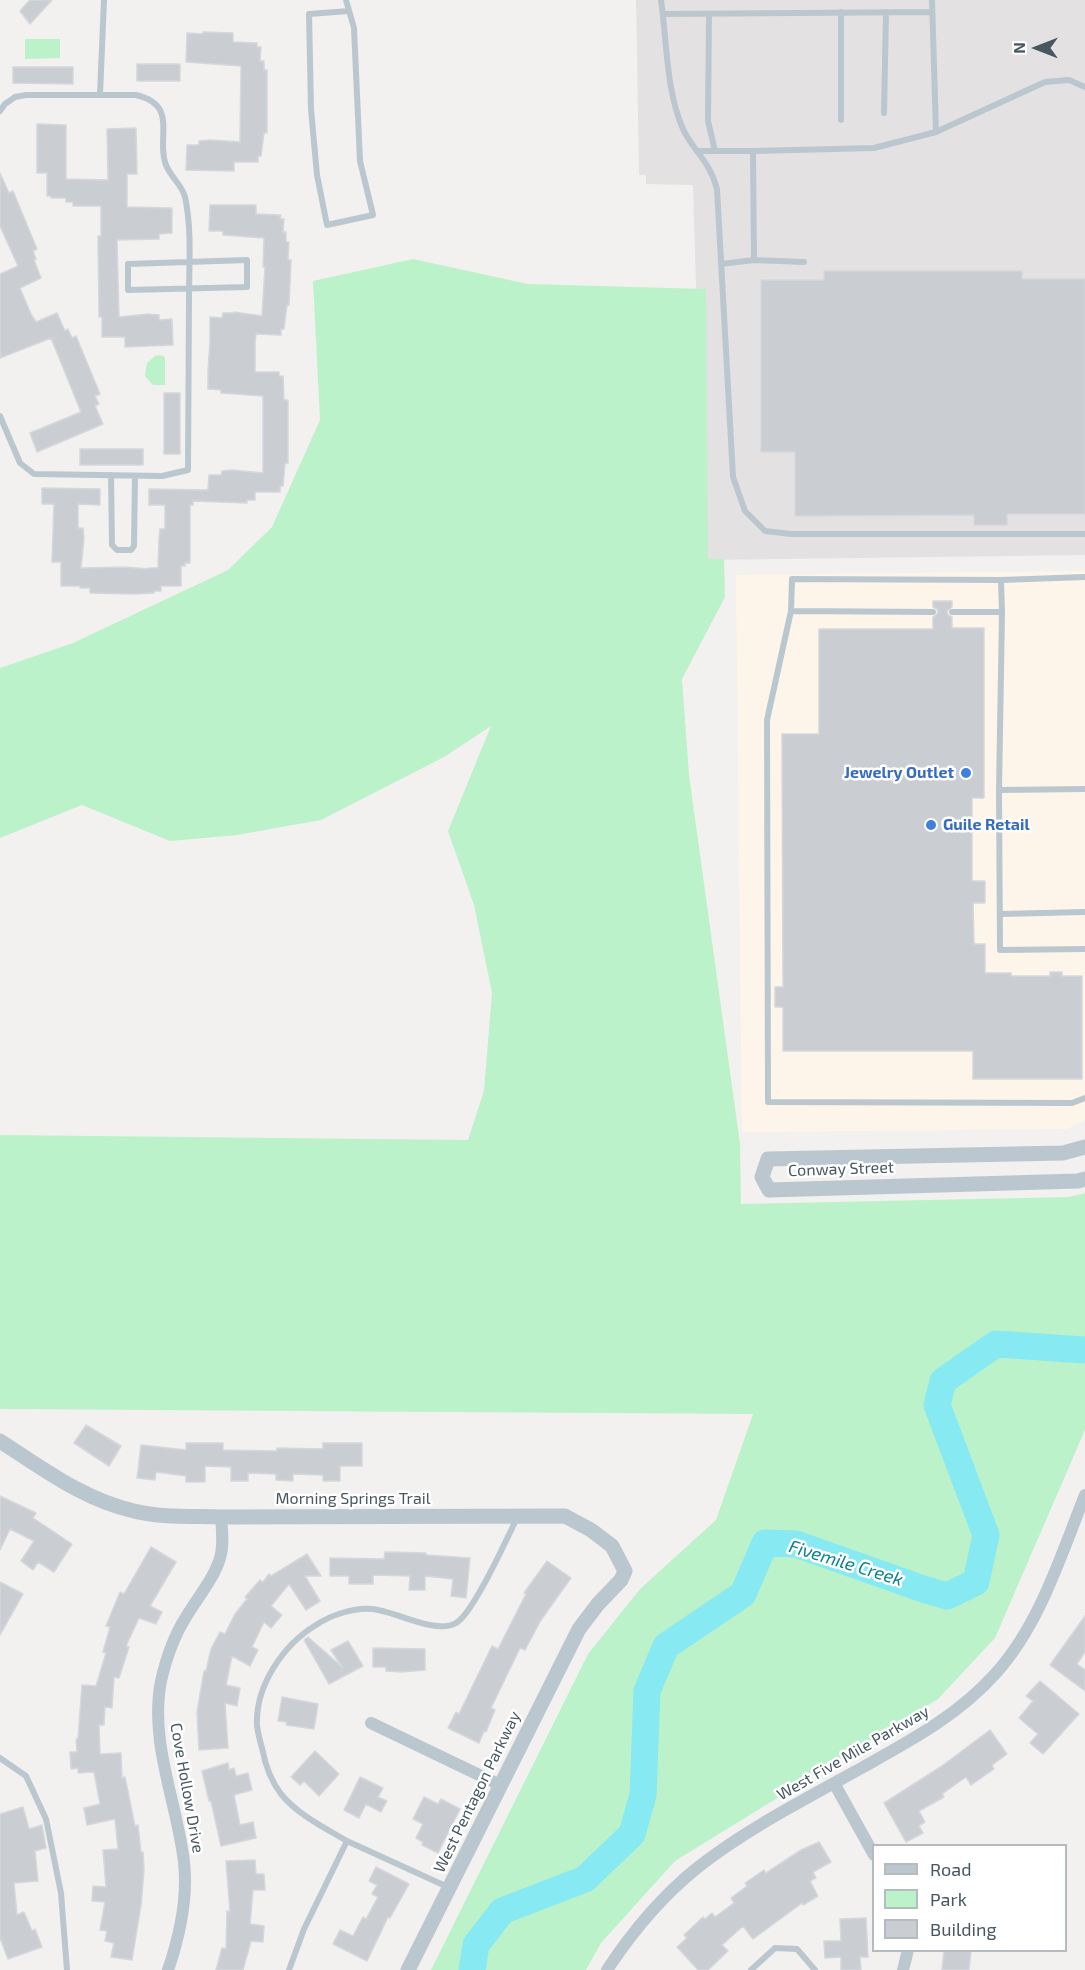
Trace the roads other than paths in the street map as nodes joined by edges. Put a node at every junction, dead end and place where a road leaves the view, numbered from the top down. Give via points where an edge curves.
1 (104, 0) edge
2 (346, 0) edge
3 (662, 0) edge
4 (932, 0) edge
5 (349, 11) junction
6 (841, 12) junction
7 (886, 12) junction
8 (931, 12) junction
9 (663, 14) junction
10 (709, 14) junction
11 (1085, 87) edge
12 (100, 94) junction
13 (0, 111) edge
14 (884, 113) dead end
15 (841, 120) dead end
16 (936, 132) junction
17 (699, 151) junction
18 (715, 151) junction
19 (753, 151) junction
20 (754, 260) junction
21 (804, 262) dead end
22 (189, 263) junction
23 (721, 264) junction
24 (189, 288) junction
25 (0, 416) edge
26 (111, 476) junction
27 (135, 476) junction
28 (1085, 534) edge
29 (1085, 578) edge
30 (1001, 580) junction
31 (791, 611) junction
32 (933, 612) dead end
33 (952, 612) dead end
34 (1002, 612) junction
35 (1085, 789) edge
36 (999, 790) junction
37 (1085, 912) edge
38 (1000, 914) junction
39 (1085, 949) edge
40 (1085, 1098) edge
41 (1085, 1147) edge
42 (1085, 1179) edge
43 (0, 1441) edge
44 (1085, 1495) edge
45 (221, 1517) junction
46 (518, 1517) junction
47 (579, 1629) joint
48 (371, 1723) dead end
49 (0, 1758) edge
50 (834, 1783) junction
51 (500, 1785) junction
52 (347, 1841) junction
53 (872, 1853) edge
54 (450, 1888) junction
55 (908, 1952) edge
56 (67, 1970) edge
57 (168, 1970) edge
58 (289, 1970) edge
59 (408, 1970) edge
60 (607, 1970) edge
61 (751, 1970) edge
62 (815, 1970) edge
63 (903, 1970) edge

1 - 12 lane
2 - 5 lane
3 - 9 lane
4 - 8 lane
5 - 5 lane via 354,28 360,161 373,216 327,225 316,175 309,15
6 - 7 lane
6 - 10 lane
6 - 15 lane
7 - 8 lane
7 - 14 lane
8 - 16 lane
9 - 10 lane
9 - 17 lane via 673,102 683,130
10 - 18 lane via 708,121
11 - 16 lane via 1069,80 1045,82
12 - 13 lane via 26,94 10,100
12 - 22 lane via 145,97 160,113 164,161 185,195
16 - 19 lane via 874,148
17 - 18 lane
17 - 23 lane via 717,189
18 - 19 lane
19 - 20 lane
20 - 21 lane
20 - 23 lane
22 - 24 lane
22 - 24 lane via 247,260 247,287
22 - 24 lane via 128,264 128,290
23 - 28 lane via 733,477 745,511 765,531
24 - 27 lane via 188,470 162,476
25 - 26 lane via 20,463 34,474
26 - 27 lane
26 - 27 lane via 112,545 117,550 131,550
29 - 30 lane
30 - 31 lane via 792,579
30 - 34 lane
31 - 32 lane
31 - 40 lane via 767,720 768,1102 1072,1102
33 - 34 lane
34 - 36 lane
35 - 36 lane
36 - 38 lane
37 - 38 lane
38 - 39 lane via 1000,950
41 - 42 street, Conway Street via 1063,1153 768,1159 762,1177 769,1190
43 - 45 street, Morning Springs Trail via 86,1495 134,1511
44 - 50 street, West Five Mile Parkway via 1027,1629 997,1672 964,1704 925,1732
45 - 46 street, Morning Springs Trail
45 - 57 street, Cove Hollow Drive via 221,1556 184,1619 161,1682 161,1749 184,1864 184,1905
46 - 47 street, Morning Springs Trail via 565,1516 612,1546 625,1571
46 - 52 lane via 471,1607 456,1623 437,1627 371,1609 343,1613 317,1624 296,1640 272,1668 261,1698 257,1725 265,1765 281,1794 305,1816
47 - 51 street, West Pentagon Parkway
48 - 51 street
49 - 56 lane via 26,1776 46,1819 60,1893
50 - 53 street
50 - 60 street, West Five Mile Parkway via 697,1868 651,1911
51 - 54 street, West Pentagon Parkway
52 - 54 lane
52 - 58 lane via 304,1929
54 - 59 street, West Pentagon Parkway
55 - 63 street
61 - 62 lane via 776,1948 797,1949

